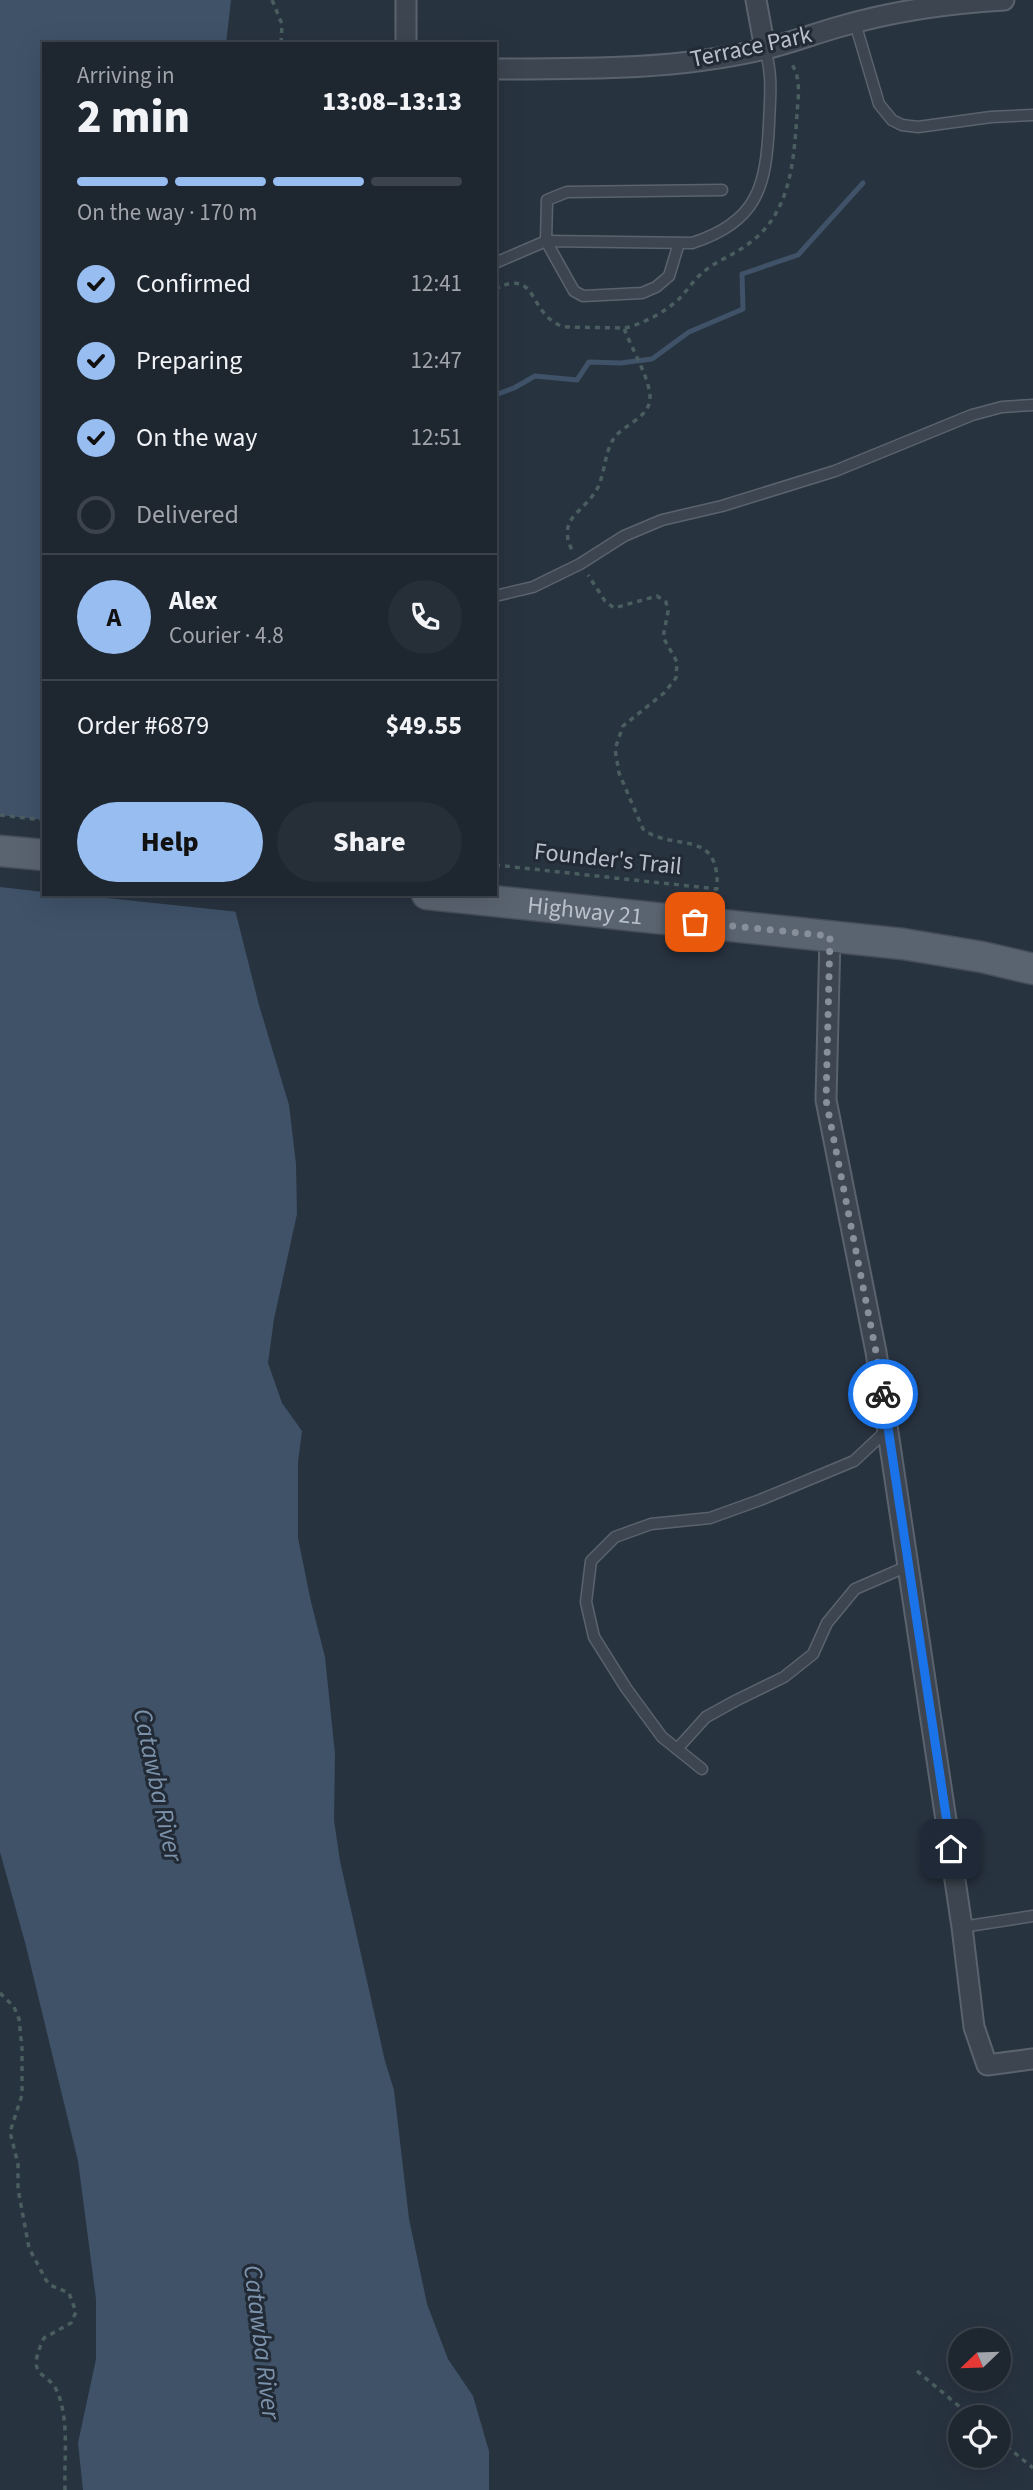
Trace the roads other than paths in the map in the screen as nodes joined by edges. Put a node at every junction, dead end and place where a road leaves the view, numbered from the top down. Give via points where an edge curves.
1 (406, 0) edge
2 (756, 0) edge
3 (1004, 0) edge
4 (855, 23) junction
5 (406, 42) edge
6 (765, 49) junction
7 (497, 69) edge
8 (1033, 115) edge
9 (722, 190) dead end
10 (547, 241) junction
11 (679, 243) junction
12 (497, 263) edge
13 (1033, 405) edge
14 (497, 596) edge
15 (0, 851) edge
16 (42, 855) edge
17 (446, 896) edge
18 (830, 936) junction
19 (1033, 969) edge
20 (888, 1430) junction
21 (909, 1566) junction
22 (677, 1749) junction
23 (702, 1769) dead end
24 (1033, 1916) edge
25 (962, 1927) junction
26 (1033, 2059) edge

1 - 5 street
2 - 6 street
3 - 4 street, Terrace Park via 915,10
4 - 6 street, Terrace Park
4 - 8 lane via 879,104 892,120 918,127
6 - 7 street, Terrace Park via 703,61 596,69
6 - 11 lane via 772,72 762,182 750,207 734,223 712,236
9 - 10 lane via 555,195 547,200
10 - 11 lane
10 - 11 lane via 574,291 583,296 642,293 656,287 669,276
10 - 12 lane
13 - 14 lane via 972,415 835,471 662,520 533,587
15 - 16 main road
17 - 18 main road, Highway 21
18 - 19 main road, Highway 21 via 944,950
18 - 20 street via 826,1100
20 - 21 street
20 - 22 lane via 854,1461 710,1518 651,1524 615,1537 591,1561 586,1602 594,1637 662,1737
21 - 22 lane via 855,1589 827,1623 813,1654 784,1677 706,1717
21 - 25 street
22 - 23 lane
24 - 25 lane
25 - 26 street via 974,2027 987,2065

